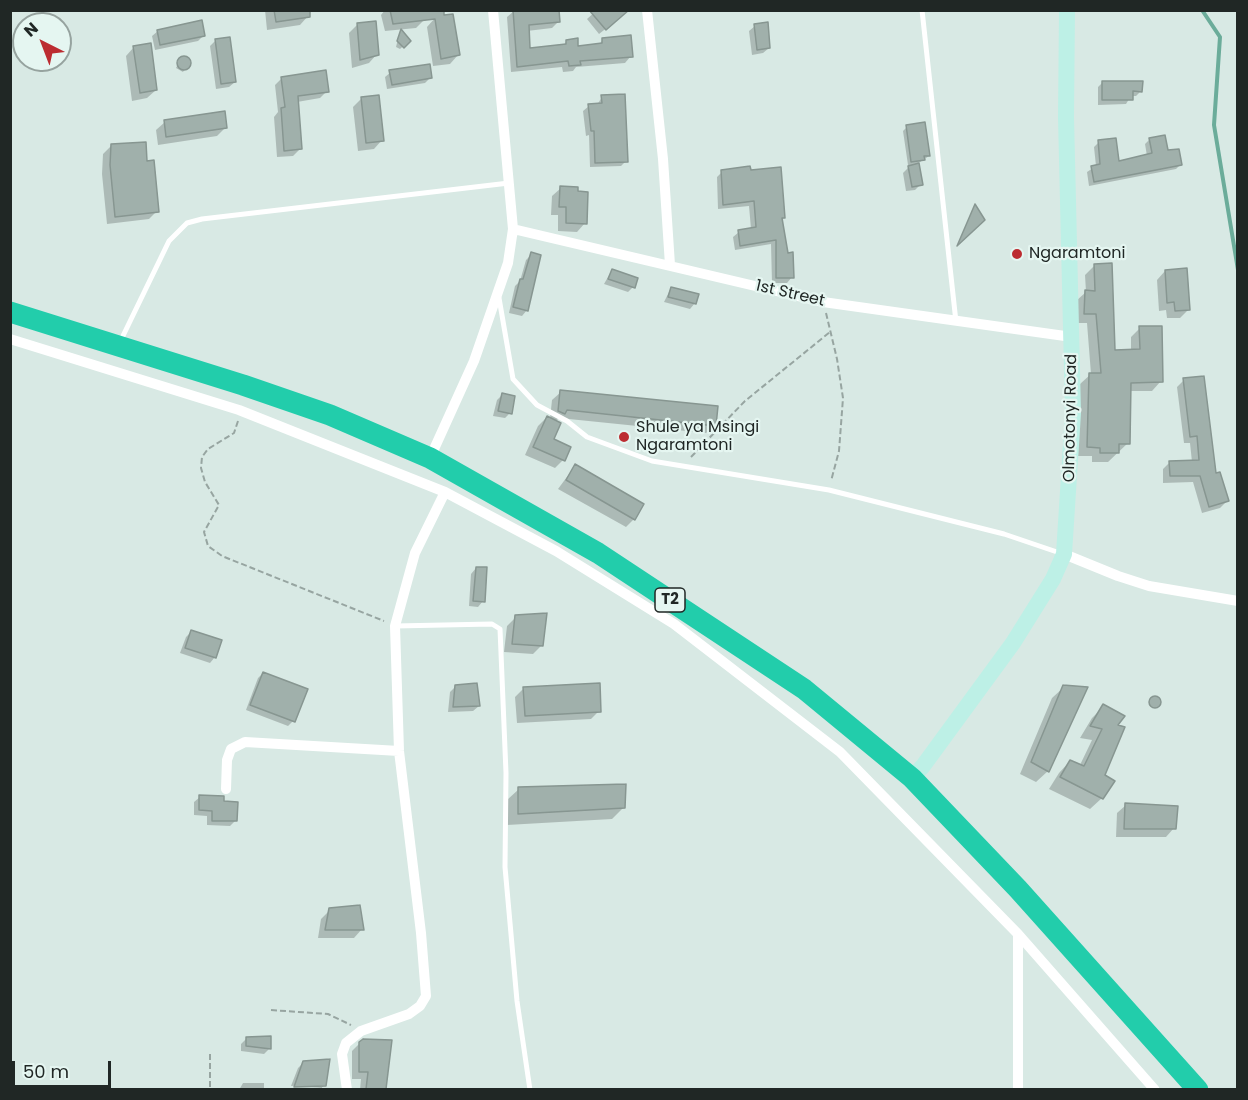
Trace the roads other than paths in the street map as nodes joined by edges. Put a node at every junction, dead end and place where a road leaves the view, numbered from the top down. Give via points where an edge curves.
1 (493, 10) edge
2 (647, 10) edge
3 (922, 10) edge
4 (1067, 10) edge
5 (509, 183) junction
6 (513, 229) junction
7 (670, 265) junction
8 (498, 294) junction
9 (10, 312) edge
10 (956, 322) junction
11 (1072, 337) junction
12 (10, 339) edge
13 (118, 346) junction
14 (430, 458) junction
15 (445, 492) junction
16 (1064, 554) junction
17 (1238, 601) edge
18 (395, 626) junction
19 (399, 751) junction
20 (912, 778) junction
21 (226, 789) dead end
22 (1018, 933) junction
23 (347, 1089) edge
24 (530, 1089) edge
25 (1018, 1089) edge
26 (1155, 1089) edge
27 (1198, 1089) edge

1 - 5 street
2 - 7 street
3 - 10 lane
4 - 11 street, Olmotonyi Road
5 - 6 street
5 - 13 lane via 187,224 169,241
6 - 7 street, 1st Street
6 - 8 street
7 - 10 street, 1st Street via 823,302
8 - 14 street
8 - 16 lane via 513,379 537,405 587,437 652,461 829,490 1004,534
9 - 13 highway, T2
10 - 11 street, 1st Street
11 - 16 street, Olmotonyi Road via 1072,436
12 - 15 street via 239,410
13 - 14 highway, T2 via 330,415
14 - 20 highway, T2 via 598,553 794,682
15 - 18 street via 415,553
15 - 22 street via 556,551 674,624 711,652 840,752
16 - 17 street via 1149,586
16 - 20 street, Olmotonyi Road via 1013,643
18 - 19 street
18 - 24 lane via 492,624 500,629 505,867 517,1001
19 - 21 street via 245,742 231,749
19 - 23 street via 426,996 409,1014 361,1031 346,1042 342,1054
20 - 27 highway, T2
22 - 25 street
22 - 26 street

